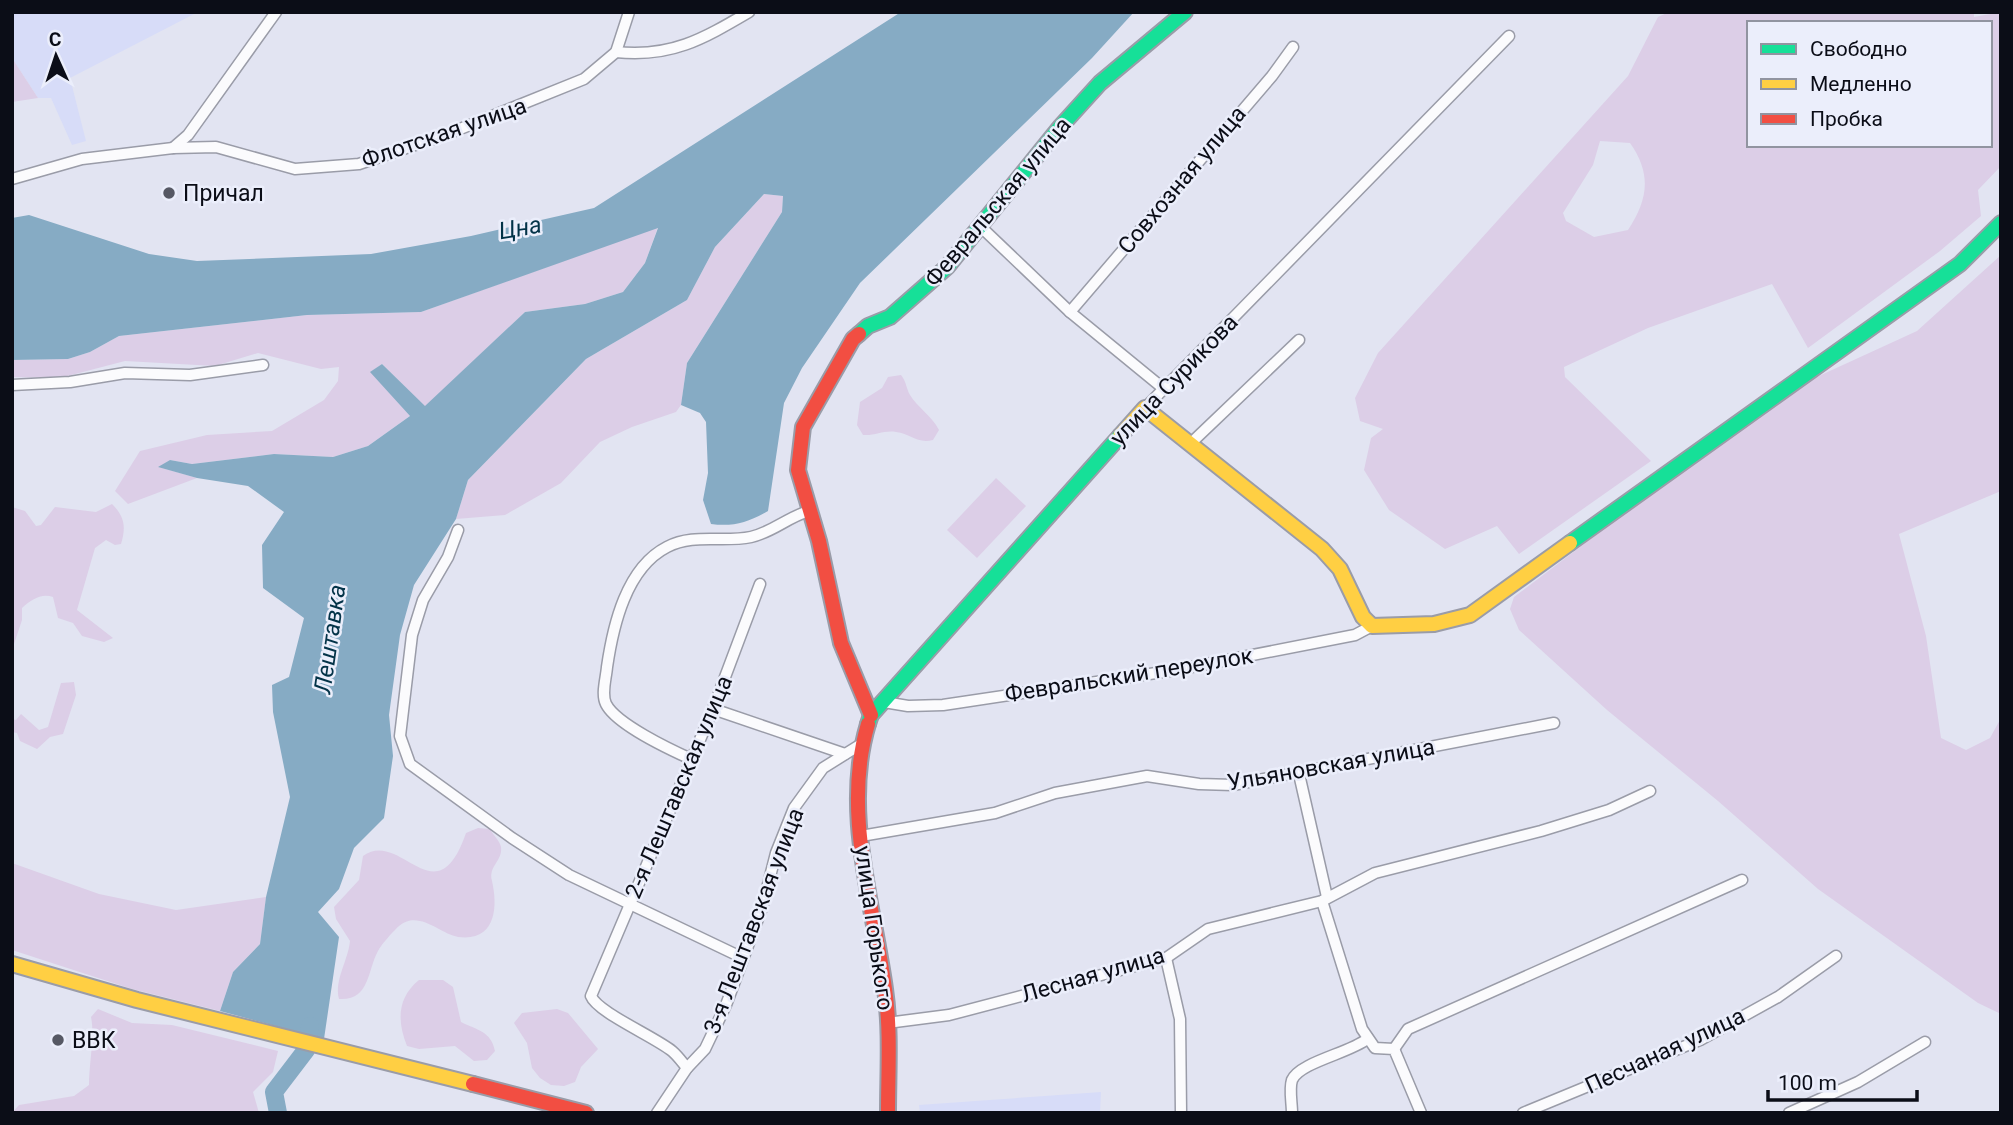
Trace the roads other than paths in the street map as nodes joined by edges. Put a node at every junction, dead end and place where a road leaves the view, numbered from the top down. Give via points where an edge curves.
1 (276, 12) edge
2 (629, 12) edge
3 (749, 12) edge
4 (1185, 12) edge
5 (1509, 36) dead end
6 (1293, 47) dead end
7 (616, 52) junction
8 (173, 148) junction
9 (12, 179) edge
10 (2001, 223) edge
11 (981, 228) junction
12 (1070, 312) junction
13 (1299, 340) dead end
14 (263, 365) dead end
15 (12, 385) edge
16 (1164, 389) junction
17 (1145, 408) junction
18 (1190, 444) junction
19 (809, 511) junction
20 (458, 530) dead end
21 (760, 584) dead end
22 (1372, 626) junction
23 (884, 702) junction
24 (713, 709) junction
25 (871, 715) junction
26 (1554, 723) dead end
27 (863, 743) junction
28 (845, 754) junction
29 (691, 759) junction
30 (1299, 774) junction
31 (1650, 791) dead end
32 (861, 836) junction
33 (1742, 880) dead end
34 (1325, 899) junction
35 (631, 904) junction
36 (1836, 956) dead end
37 (743, 958) junction
38 (1166, 958) junction
39 (12, 964) edge
40 (887, 1023) junction
41 (1367, 1038) junction
42 (1925, 1042) dead end
43 (1394, 1049) junction
44 (687, 1068) junction
45 (586, 1113) edge
46 (657, 1113) edge
47 (888, 1113) edge
48 (1181, 1113) edge
49 (1292, 1113) edge
50 (1421, 1113) edge
51 (1523, 1113) edge
52 (1789, 1113) edge

1 - 8 street
2 - 7 street
3 - 7 street via 702,40 647,56
4 - 11 street, Февральская улица via 1100,83
5 - 16 street, улица Сурикова
6 - 12 street, Совхозная улица
7 - 8 street, Флотская улица via 584,79 542,99 359,164 295,169 216,147
8 - 9 street, Флотская улица via 82,159
10 - 22 street via 1960,264 1469,614 1416,626
11 - 12 street
11 - 19 street, Февральская улица via 916,296 860,333 842,357 803,427 798,449 798,470
12 - 16 street
13 - 18 street
14 - 15 street via 190,375 125,373
16 - 17 street, улица Сурикова
17 - 18 street
17 - 23 street, улица Сурикова
18 - 22 street via 1322,549 1340,569
19 - 25 street, Февральская улица via 841,643
19 - 29 street via 749,537 683,540 664,548 644,564 624,601 613,631 604,687 607,707 621,720
20 - 35 street via 423,600 412,635 400,736 403,752 410,764 512,838 569,875
21 - 24 street, 2-я Лештавская улица
22 - 23 street, Февральский переулок via 1355,635 1176,670 943,705
23 - 25 street, улица Сурикова
24 - 28 street
24 - 29 street, 2-я Лештавская улица
25 - 27 street, улица Сурикова
26 - 30 street, Ульяновская улица
27 - 28 street, 3-я Лештавская улица
27 - 32 street, улица Горького
28 - 37 street, 3-я Лештавская улица via 822,768 794,808
29 - 35 street, 2-я Лештавская улица
30 - 32 street, Ульяновская улица via 1233,785 1147,776 1055,793 995,813
30 - 34 street
31 - 34 street, Лесная улица via 1609,810 1541,831 1375,873
32 - 40 street, улица Горького
33 - 43 street via 1408,1029
34 - 38 street, Лесная улица via 1208,929
34 - 41 street
35 - 37 street
35 - 44 street, 2-я Лештавская улица via 593,989 594,1003 673,1052
36 - 51 street, Песчаная улица via 1778,996 1700,1040
37 - 44 street, 3-я Лештавская улица via 705,1049
38 - 40 street, Лесная улица via 949,1015
38 - 48 street via 1180,1019
39 - 45 street
40 - 47 street, улица Горького
41 - 43 street via 1375,1048
41 - 49 street via 1356,1048 1298,1071 1291,1082
42 - 52 street via 1858,1082
43 - 50 street
44 - 46 street, 3-я Лештавская улица

